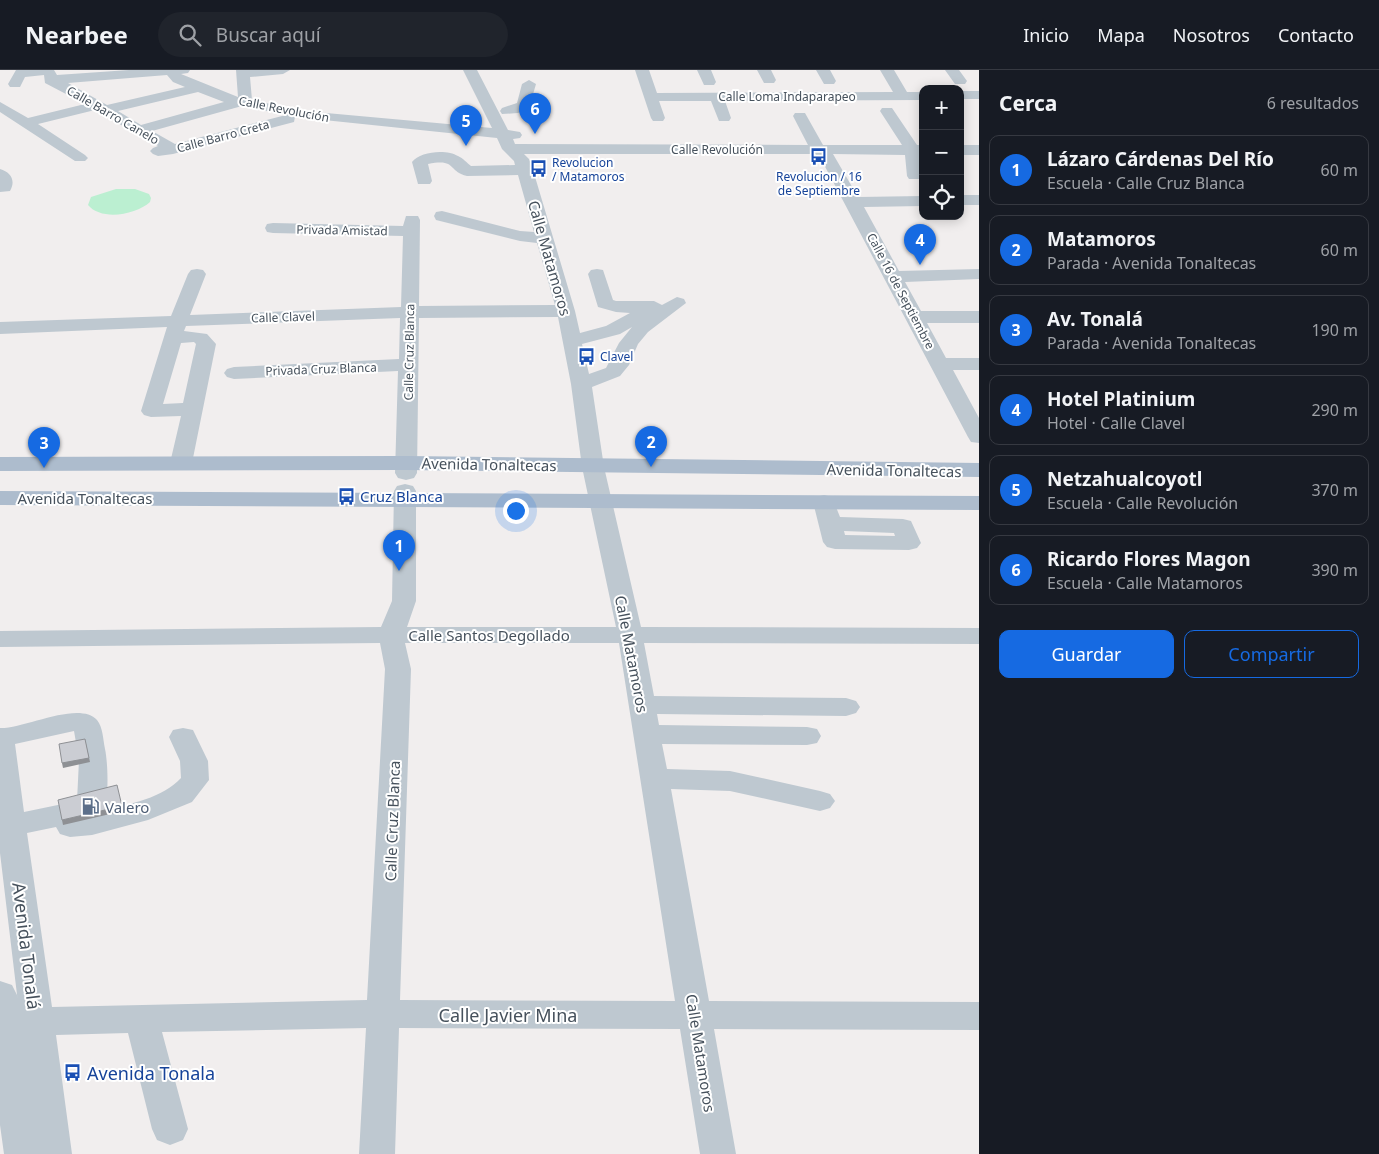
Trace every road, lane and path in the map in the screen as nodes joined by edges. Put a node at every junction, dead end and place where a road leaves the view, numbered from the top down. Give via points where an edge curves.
1 (283, 70) edge
2 (470, 70) edge
3 (642, 70) edge
4 (887, 70) edge
5 (175, 71) edge
6 (243, 71) edge
7 (53, 80) junction
8 (529, 84) dead end
9 (0, 85) edge
10 (198, 88) junction
11 (499, 95) dead end
12 (979, 95) edge
13 (716, 96) junction
14 (902, 96) junction
15 (919, 96) edge
16 (964, 96) edge
17 (651, 97) junction
18 (236, 101) junction
19 (0, 106) edge
20 (102, 108) junction
21 (507, 111) junction
22 (886, 111) dead end
23 (800, 116) dead end
24 (658, 118) dead end
25 (724, 118) dead end
26 (289, 119) junction
27 (24, 122) junction
28 (138, 130) junction
29 (517, 147) junction
30 (624, 149) junction
31 (818, 149) junction
32 (173, 150) junction
33 (917, 150) edge
34 (964, 150) edge
35 (979, 150) edge
36 (156, 152) dead end
37 (80, 158) dead end
38 (656, 164) dead end
39 (915, 176) dead end
40 (424, 181) dead end
41 (964, 200) edge
42 (979, 200) edge
43 (919, 201) edge
44 (853, 202) junction
45 (442, 216) dead end
46 (412, 225) joint
47 (273, 228) dead end
48 (544, 238) junction
49 (197, 274) dead end
50 (597, 274) dead end
51 (979, 274) edge
52 (893, 277) junction
53 (676, 299) dead end
54 (566, 311) junction
55 (410, 312) junction
56 (654, 314) junction
57 (915, 317) junction
58 (979, 317) edge
59 (684, 323) dead end
60 (0, 328) edge
61 (176, 329) junction
62 (572, 341) junction
63 (940, 364) junction
64 (979, 364) edge
65 (408, 365) junction
66 (234, 373) dead end
67 (581, 384) junction
68 (191, 409) junction
69 (979, 437) edge
70 (181, 463) junction
71 (0, 464) edge
72 (979, 470) edge
73 (0, 471) edge
74 (979, 478) edge
75 (406, 482) junction
76 (597, 483) junction
77 (0, 491) edge
78 (979, 494) edge
79 (0, 498) edge
80 (979, 503) edge
81 (630, 634) junction
82 (391, 635) junction
83 (979, 636) edge
84 (0, 639) edge
85 (642, 705) junction
86 (846, 707) dead end
87 (647, 734) junction
88 (807, 736) dead end
89 (0, 737) edge
90 (183, 737) dead end
91 (655, 779) junction
92 (820, 801) dead end
93 (13, 825) edge
94 (0, 995) edge
95 (384, 1014) junction
96 (696, 1015) junction
97 (979, 1016) edge
98 (141, 1019) junction
99 (37, 1021) junction
100 (170, 1129) dead end
101 (22, 1154) edge
102 (54, 1154) edge
103 (377, 1154) edge
104 (718, 1154) edge

1 - 6 street
2 - 29 street, Calle Matamoros
3 - 17 street
4 - 14 street
5 - 7 street, Calle Revolución
5 - 10 street, Calle Revolución via 178,79
6 - 18 street
7 - 9 street, Calle Revolución
7 - 20 street, Calle Barro Canelo
8 - 21 street via 524,105
10 - 18 street, Calle Revolución
10 - 20 street
11 - 21 street, Calle Matamoros
12 - 16 street
13 - 14 street, Calle Loma Indaparapeo
13 - 17 street, Calle Loma Indaparapeo
13 - 25 street
14 - 15 street, Calle Loma Indaparapeo
17 - 24 street
18 - 26 street, Calle Revolución
18 - 28 street
18 - 29 street, Calle Revolución via 311,116
19 - 27 street
20 - 27 street
20 - 28 street, Calle Barro Canelo
21 - 29 street, Calle Matamoros
22 - 33 street
23 - 31 street, Calle 16 de Septiembre
26 - 29 street, Calle Revolución
26 - 32 street, Calle Barro Creta
27 - 37 street
28 - 32 street, Calle Barro Canelo
29 - 30 street, Calle Revolución
29 - 40 street via 467,171 452,158 425,159 420,162
29 - 48 street, Calle Matamoros
30 - 31 street, Calle Revolución
30 - 38 street
31 - 33 street, Calle Revolución
31 - 44 street, Calle 16 de Septiembre via 827,156
32 - 36 street, Calle Barro Creta
33 - 39 street
34 - 35 street
41 - 42 street
43 - 44 street
44 - 52 street, Calle 16 de Septiembre
45 - 48 street via 507,234
46 - 47 street, Privada Amistad
46 - 55 street, Calle Cruz Blanca
48 - 54 street, Calle Matamoros
49 - 61 street
50 - 56 street via 605,303
51 - 52 street
52 - 57 street, Calle 16 de Septiembre
53 - 56 street
54 - 55 street, Calle Clavel
54 - 62 street, Calle Matamoros
55 - 61 street, Calle Clavel
55 - 65 street, Calle Cruz Blanca
56 - 59 street
56 - 62 street
56 - 67 street via 629,343 613,372
57 - 58 street
57 - 63 street, Calle 16 de Septiembre
60 - 61 street, Calle Clavel
61 - 68 street via 199,337 206,344
61 - 68 street via 151,411
62 - 67 street, Calle Matamoros
63 - 64 street
63 - 69 street, Calle 16 de Septiembre
65 - 66 street, Privada Cruz Blanca
65 - 75 street, Calle Cruz Blanca
67 - 76 street, Calle Matamoros
68 - 70 street
70 - 71 main road, Avenida Tonaltecas
70 - 75 main road, Avenida Tonaltecas
72 - 76 main road, Avenida Tonaltecas
73 - 75 main road, Avenida Tonaltecas
74 - 76 main road, Avenida Tonaltecas
75 - 76 main road, Avenida Tonaltecas
75 - 76 main road, Avenida Tonaltecas
75 - 77 main road, Avenida Tonaltecas
75 - 79 main road, Avenida Tonaltecas
75 - 82 street, Calle Cruz Blanca via 404,601
76 - 78 main road, Avenida Tonaltecas
76 - 80 main road, Avenida Tonaltecas via 827,513
76 - 81 street, Calle Matamoros
81 - 82 street, Calle Santos Degollado
81 - 83 street, Calle Santos Degollado
81 - 85 street, Calle Matamoros
82 - 84 street, Calle Santos Degollado
82 - 95 street, Calle Cruz Blanca via 398,669
85 - 86 street
85 - 87 street, Calle Matamoros
87 - 88 street
87 - 91 street, Calle Matamoros
89 - 93 street, Avenida Tonalá
89 - 93 street via 73,722 82,723 87,726 93,760 91,808
90 - 93 street via 194,761 196,780 182,795 138,813 92,824 55,827
91 - 92 street via 730,781
91 - 96 street, Calle Matamoros
93 - 99 street, Avenida Tonalá
94 - 101 street
95 - 96 street, Calle Javier Mina
95 - 98 street, Calle Javier Mina
95 - 103 street, Calle Cruz Blanca
96 - 97 street, Calle Javier Mina
96 - 104 street, Calle Matamoros
98 - 99 street, Calle Javier Mina
98 - 100 street
99 - 102 street, Avenida Tonalá

